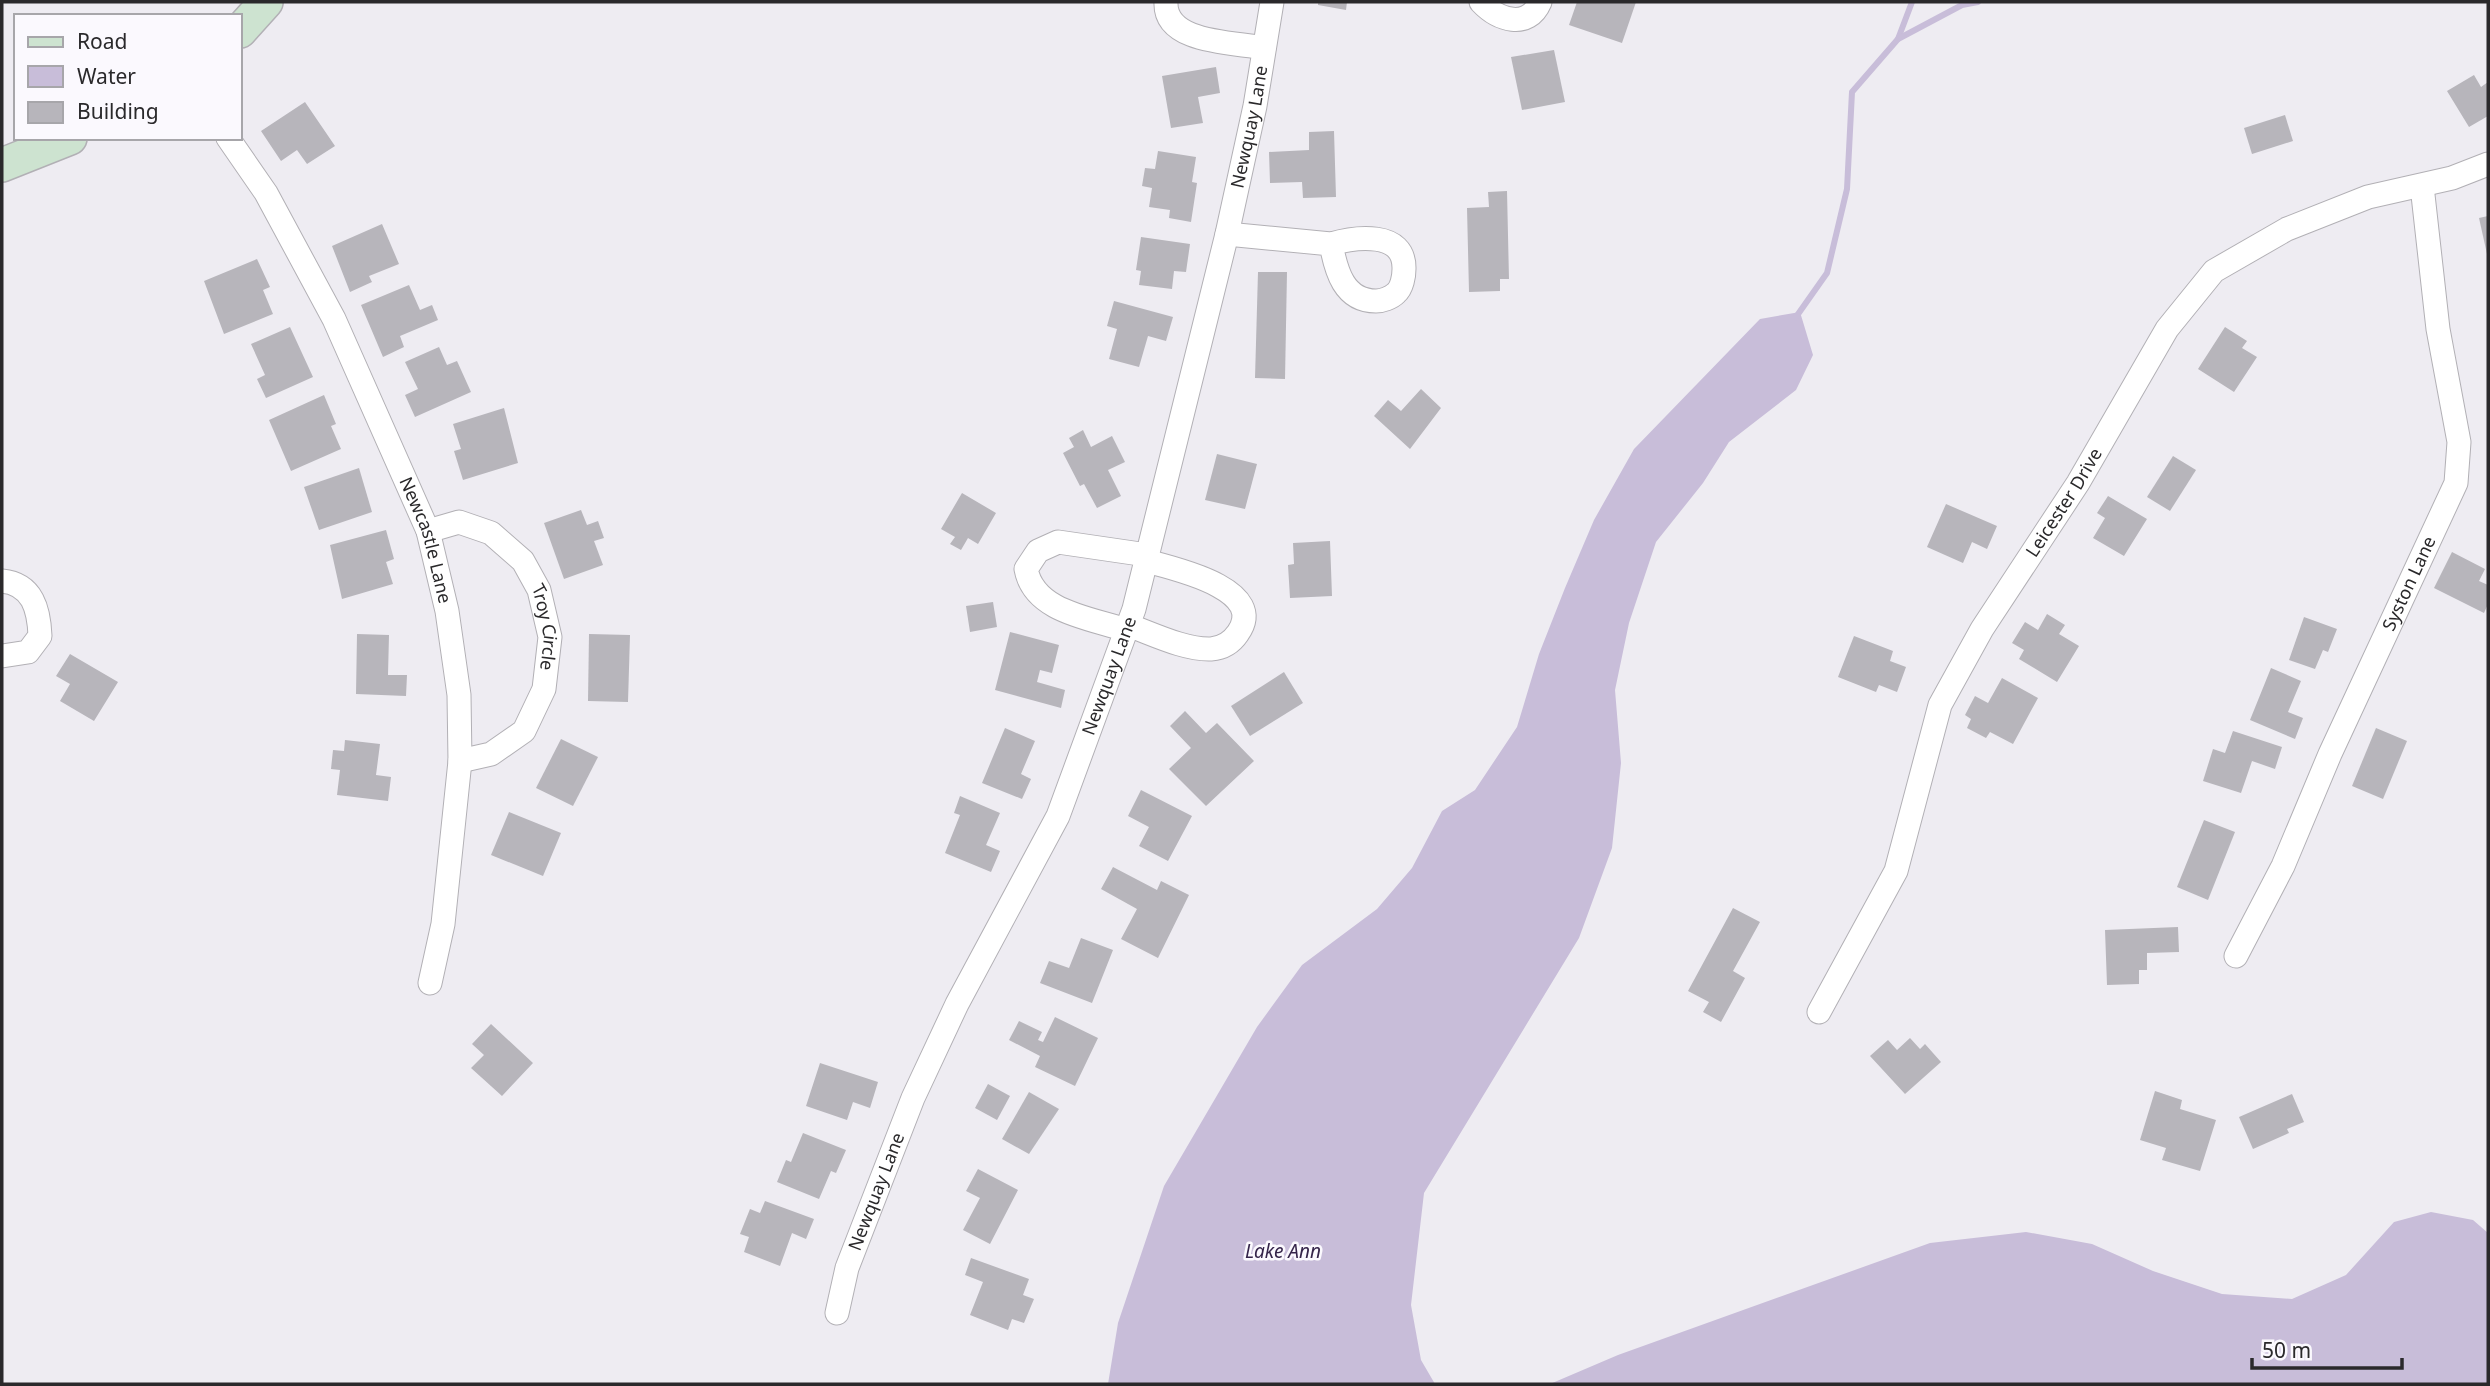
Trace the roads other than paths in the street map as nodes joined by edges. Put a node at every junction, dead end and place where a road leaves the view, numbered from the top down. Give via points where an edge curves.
1 (266, 2) edge
2 (1166, 2) edge
3 (1272, 2) edge
4 (1481, 2) edge
5 (1540, 2) edge
6 (242, 30) edge
7 (1264, 48) junction
8 (65, 140) edge
9 (229, 140) edge
10 (2488, 164) edge
11 (2, 165) edge
12 (2421, 186) junction
13 (1227, 234) junction
14 (1331, 244) dead end
15 (428, 531) junction
16 (1147, 558) junction
17 (2, 581) edge
18 (1127, 628) junction
19 (2, 656) edge
20 (460, 761) junction
21 (2236, 956) dead end
22 (430, 983) dead end
23 (1819, 1012) dead end
24 (837, 1314) dead end

1 - 6 main road
2 - 7 street via 1172,24 1190,36
3 - 7 street, Newquay Lane
4 - 5 street via 1505,19 1523,20
7 - 13 street, Newquay Lane
8 - 11 main road
9 - 15 street, Newcastle Lane via 266,193 334,319
10 - 12 street, Leicester Drive
12 - 21 street, Syston Lane via 2438,329 2459,442 2456,483 2283,866
12 - 23 street, Leicester Drive via 2368,197 2287,229 2214,271 2167,329 1940,705 1896,871
13 - 14 street
13 - 16 street, Newquay Lane
15 - 20 street, Newcastle Lane via 460,695
15 - 20 street, Troy Circle via 460,522 491,533 523,561 539,590 550,637 544,689 524,731 491,754
16 - 18 street, Newquay Lane
16 - 18 street via 1229,591 1242,608 1242,628 1231,643 1211,649
16 - 18 street via 1058,542 1038,551 1027,569 1029,584 1043,601
17 - 19 street via 30,593 39,611 40,636 28,652
18 - 24 street, Newquay Lane via 1058,816 957,1004 913,1098 847,1268
20 - 22 street, Newcastle Lane via 443,924

